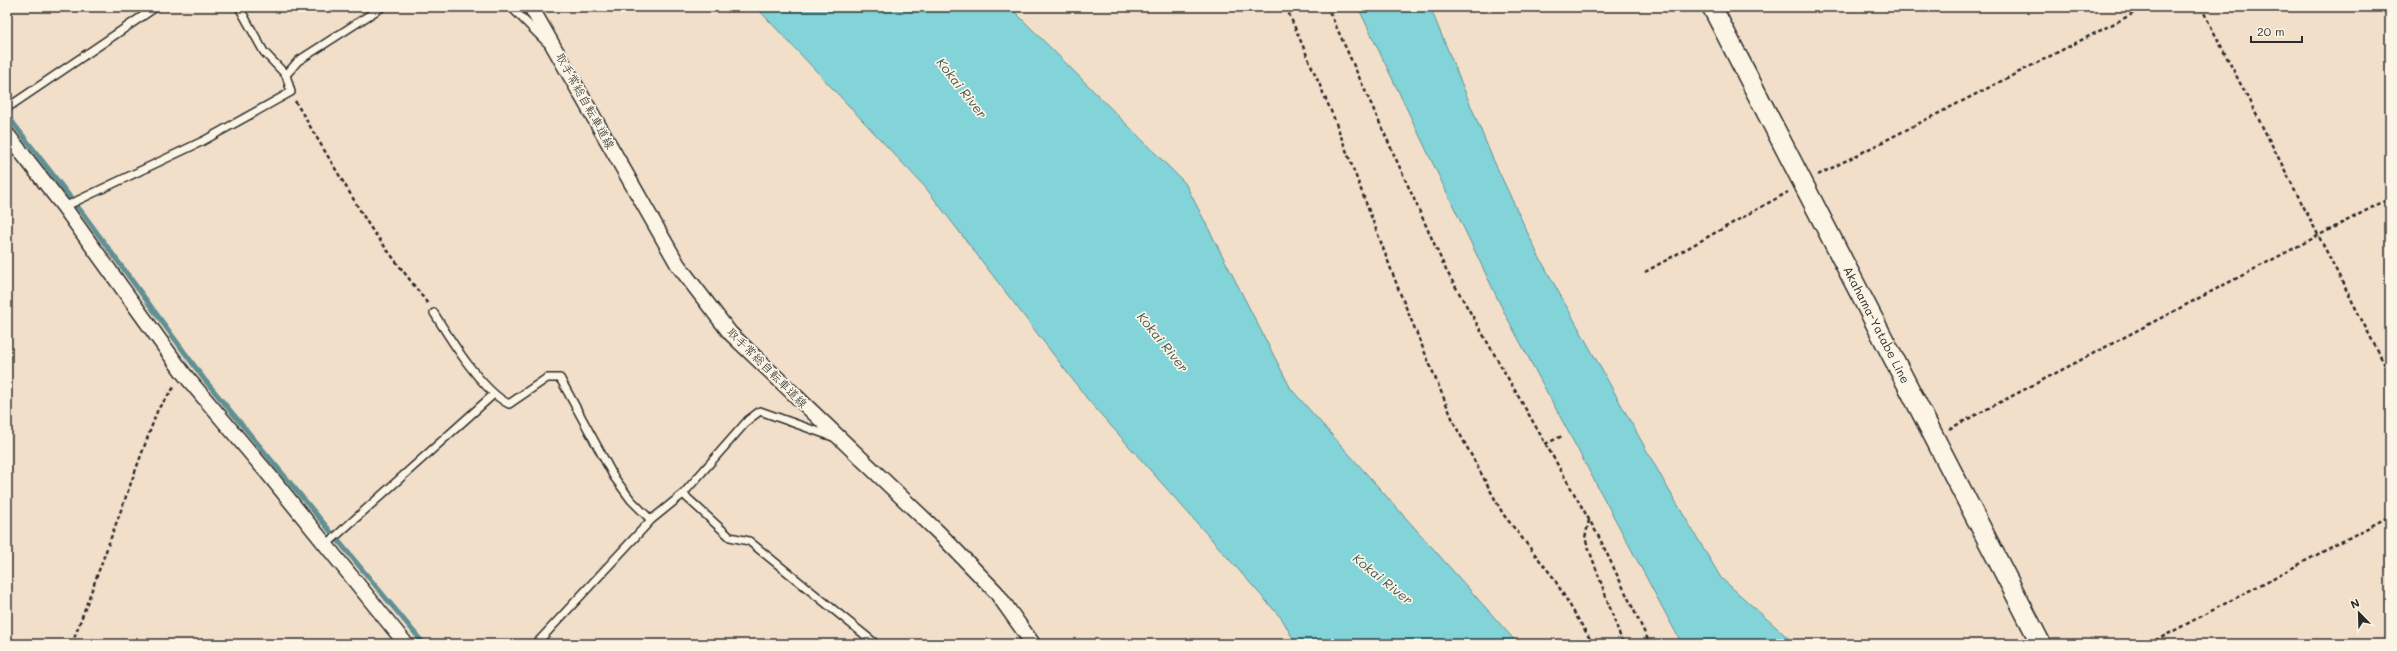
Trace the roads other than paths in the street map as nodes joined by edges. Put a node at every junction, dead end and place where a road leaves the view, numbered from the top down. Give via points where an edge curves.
1 (156, 7) edge
2 (239, 7) edge
3 (382, 7) edge
4 (511, 7) edge
5 (532, 7) edge
6 (1712, 7) edge
7 (560, 56) junction
8 (286, 75) junction
9 (7, 108) edge
10 (7, 134) edge
11 (64, 207) junction
12 (434, 313) road end
13 (494, 394) junction
14 (841, 440) junction
15 (683, 494) junction
16 (651, 520) junction
17 (326, 545) junction
18 (406, 644) edge
19 (536, 644) edge
20 (876, 644) edge
21 (1033, 644) edge
22 (2041, 644) edge

1 - 9 lane
2 - 8 lane via 264,52
3 - 8 lane via 298,61
4 - 7 lane
5 - 7 street, 取手常総自転車道線
6 - 22 main road, Akahama-Yatabe Line
7 - 14 street, 取手常総自転車道線 via 678,265 730,333
8 - 11 lane via 291,92 203,141
10 - 11 street
11 - 17 street via 184,374
12 - 13 lane via 458,350
13 - 16 lane via 509,404 547,378 560,378 614,477 631,500
13 - 17 lane
14 - 15 lane via 760,411 748,420
14 - 21 street, 取手常総自転車道線 via 996,592
15 - 16 lane
15 - 20 lane via 730,537 749,541
16 - 19 lane
17 - 18 street

